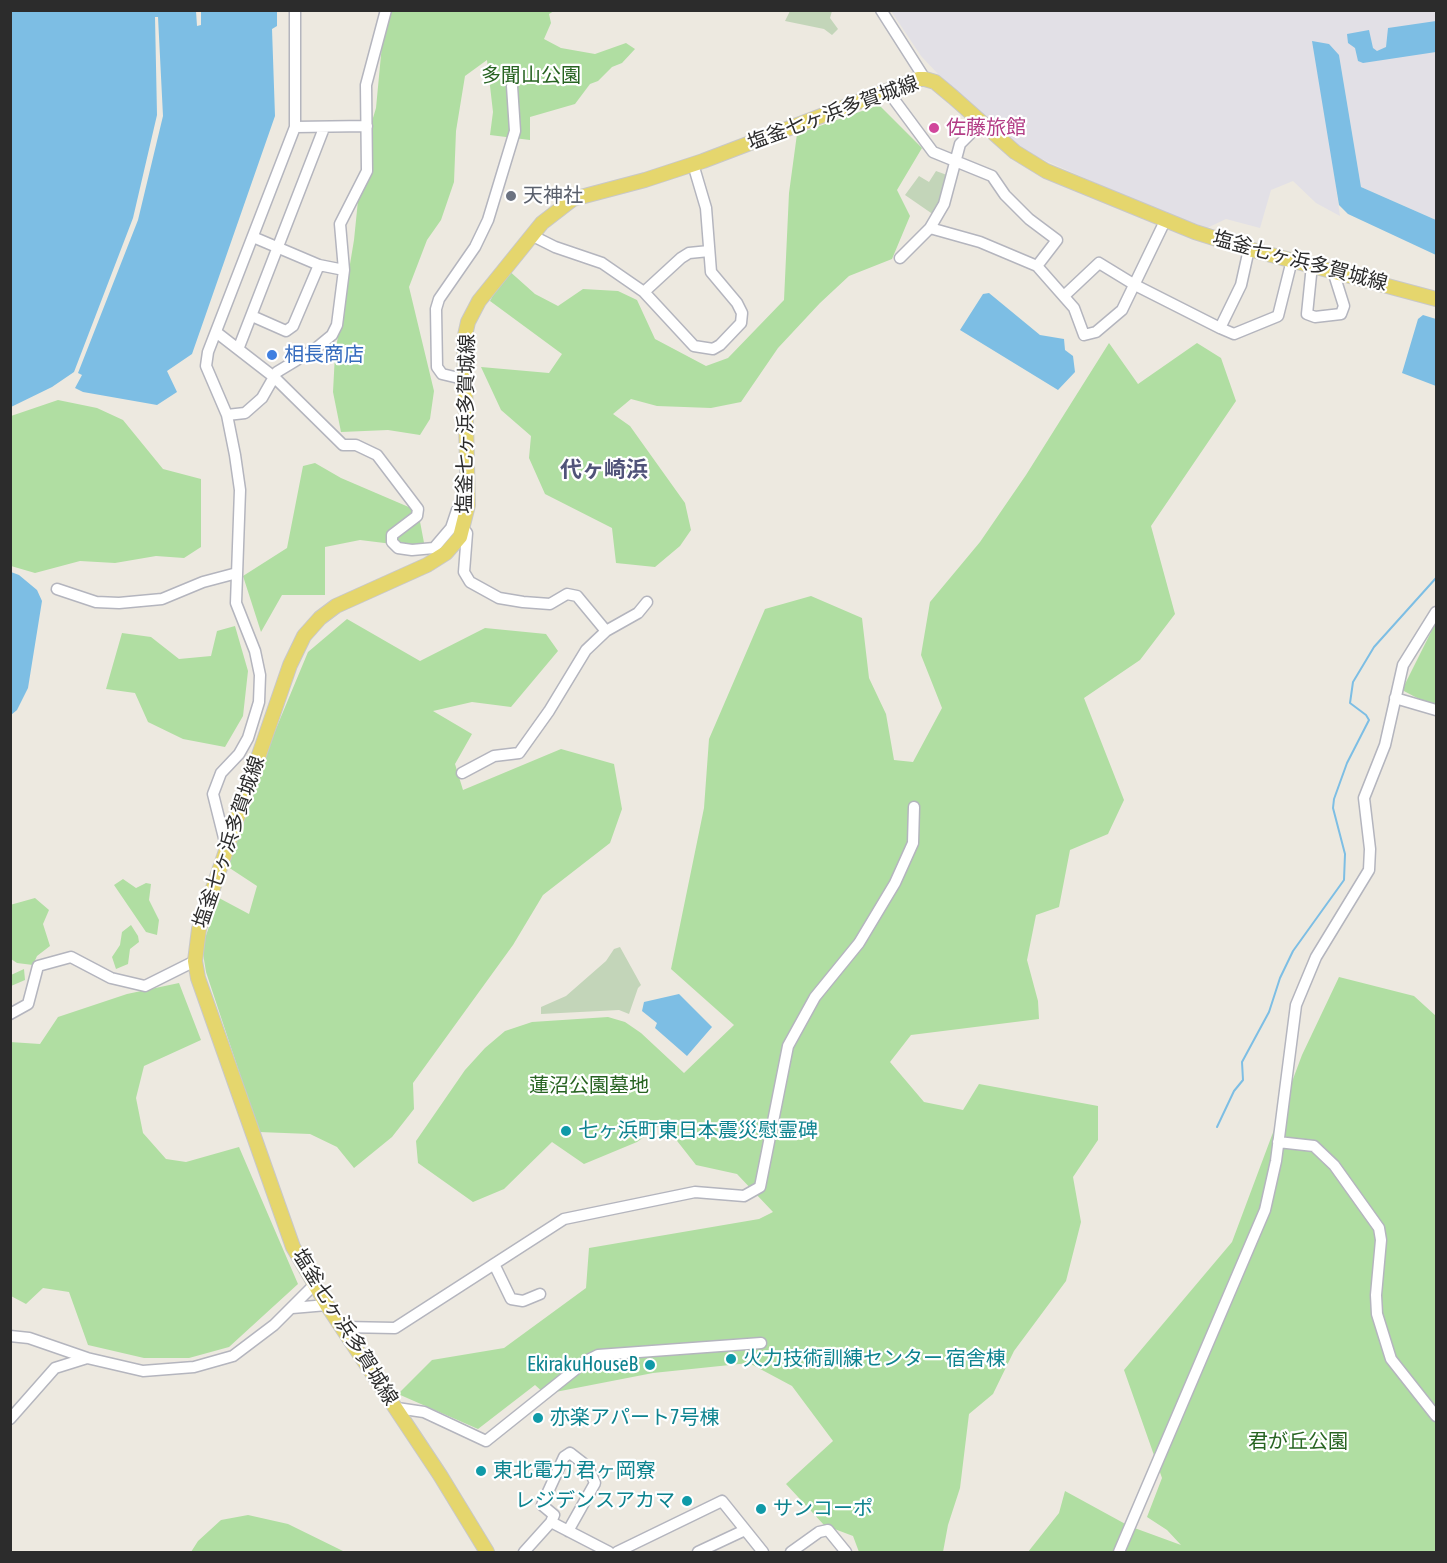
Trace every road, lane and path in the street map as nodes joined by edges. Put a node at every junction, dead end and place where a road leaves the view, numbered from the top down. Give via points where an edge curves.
1 (294, 10) edge
2 (386, 10) edge
3 (881, 10) edge
4 (925, 78) junction
5 (512, 86) dead end
6 (887, 90) junction
7 (981, 123) junction
8 (367, 126) junction
9 (295, 127) junction
10 (324, 128) junction
11 (955, 161) junction
12 (693, 164) junction
13 (1165, 221) junction
14 (930, 228) junction
15 (533, 236) junction
16 (253, 237) junction
17 (280, 246) junction
18 (1249, 249) junction
19 (709, 251) junction
20 (900, 258) dead end
21 (1292, 260) junction
22 (319, 265) junction
23 (1312, 265) junction
24 (1037, 266) junction
25 (344, 270) junction
26 (1333, 271) junction
27 (1135, 285) junction
28 (644, 292) junction
29 (1065, 295) junction
30 (1437, 299) edge
31 (252, 316) junction
32 (1220, 328) junction
33 (216, 332) junction
34 (239, 347) junction
35 (274, 377) junction
36 (464, 379) junction
37 (227, 415) junction
38 (467, 512) junction
39 (464, 528) junction
40 (237, 573) junction
41 (57, 589) dead end
42 (647, 602) dead end
43 (1437, 612) edge
44 (606, 631) junction
45 (1395, 698) junction
46 (1437, 710) edge
47 (462, 774) dead end
48 (914, 807) dead end
49 (228, 842) junction
50 (195, 962) junction
51 (10, 1014) edge
52 (1278, 1142) junction
53 (494, 1263) junction
54 (314, 1285) junction
55 (540, 1294) dead end
56 (327, 1305) junction
57 (292, 1308) junction
58 (343, 1327) junction
59 (10, 1336) edge
60 (761, 1343) dead end
61 (87, 1358) junction
62 (397, 1408) junction
63 (1437, 1416) edge
64 (10, 1419) edge
65 (551, 1522) junction
66 (745, 1530) junction
67 (568, 1531) junction
68 (487, 1552) edge
69 (524, 1552) edge
70 (609, 1552) edge
71 (617, 1552) edge
72 (698, 1552) edge
73 (763, 1552) edge
74 (791, 1552) edge
75 (846, 1552) edge
76 (1119, 1552) edge

1 - 9 street
2 - 8 street via 366,85
3 - 4 street
4 - 6 main road, 塩釜七ヶ浜多賀城線
4 - 7 main road, 塩釜七ヶ浜多賀城線
5 - 36 street via 515,131 488,219 436,309 437,367 442,374
6 - 11 street via 933,152
6 - 12 main road, 塩釜七ヶ浜多賀城線
7 - 11 street via 960,144
7 - 13 main road, 塩釜七ヶ浜多賀城線 via 1015,152 1046,171
8 - 10 street
8 - 25 street via 367,171 340,224
9 - 10 street
9 - 16 street
10 - 17 street
11 - 14 street via 944,204
11 - 24 street via 992,176 1029,219 1057,240
12 - 15 main road, 塩釜七ヶ浜多賀城線 via 573,199 552,214
12 - 19 street via 706,208
13 - 18 main road, 塩釜七ヶ浜多賀城線
13 - 27 street
14 - 20 street
14 - 24 street via 980,242
15 - 28 street via 555,248 602,263
15 - 36 main road, 塩釜七ヶ浜多賀城線 via 479,301 468,322
16 - 17 street
16 - 33 street
17 - 22 street
17 - 31 street
18 - 21 main road, 塩釜七ヶ浜多賀城線
18 - 32 street via 1241,285
19 - 28 street via 681,258
19 - 28 street via 711,272 742,314 741,323 720,345 712,349 694,346
21 - 23 main road, 塩釜七ヶ浜多賀城線
21 - 32 street via 1278,316 1234,334
22 - 25 street
22 - 31 street via 293,326 286,331
23 - 26 main road, 塩釜七ヶ浜多賀城線
23 - 26 street via 1307,314 1316,317 1341,314 1344,306
24 - 29 street
25 - 35 street via 337,325 332,335
26 - 30 main road, 塩釜七ヶ浜多賀城線
27 - 29 street via 1099,263
27 - 29 street via 1122,310 1109,323 1084,335
27 - 32 street
31 - 34 street
33 - 34 street
33 - 37 street via 206,366
34 - 35 street
35 - 37 street via 262,398 245,413
35 - 38 street via 343,445 356,446 377,456 412,500 418,509 417,516 394,532 394,546 412,550 434,548 451,528 457,510
36 - 38 main road, 塩釜七ヶ浜多賀城線
37 - 40 street via 240,490
38 - 39 main road, 塩釜七ヶ浜多賀城線
39 - 44 street via 464,572 470,582 499,598 523,602 550,604 567,594 577,596
39 - 49 main road, 塩釜七ヶ浜多賀城線 via 453,546 437,559 347,600 309,629 290,665
40 - 41 street via 162,598 119,603 96,602
40 - 49 street via 236,603 255,651 260,689 248,738 221,773 213,794
42 - 44 street via 631,618
43 - 45 street via 1403,665
44 - 47 street via 586,650 519,753 494,756
45 - 46 street
45 - 52 street via 1385,745 1364,798 1370,849 1368,870 1316,957 1296,1005
48 - 53 street via 914,843 895,882 859,943 815,997 788,1046 760,1187 744,1196 695,1192 564,1219
49 - 50 main road, 塩釜七ヶ浜多賀城線 via 199,929
50 - 51 street via 145,986 111,978 71,957 38,966 28,1004
50 - 54 main road, 塩釜七ヶ浜多賀城線 via 276,1205
52 - 63 street via 1314,1146 1334,1165 1379,1228 1377,1314 1392,1359
52 - 76 street via 1272,1186 1258,1230
53 - 55 street via 511,1299 523,1301
53 - 58 street via 395,1328
54 - 56 main road, 塩釜七ヶ浜多賀城線
54 - 57 street
56 - 57 street
56 - 58 main road, 塩釜七ヶ浜多賀城線
57 - 61 street via 233,1356 194,1367 143,1371
58 - 62 main road, 塩釜七ヶ浜多賀城線
59 - 61 street via 29,1338
60 - 62 street via 598,1355 486,1441 424,1413
61 - 64 street via 55,1368
62 - 68 main road, 塩釜七ヶ浜多賀城線
65 - 67 street
65 - 67 street via 554,1515 542,1505 564,1457 570,1453 588,1467 595,1483
65 - 69 street
66 - 71 street via 722,1501
66 - 72 street
66 - 73 street
67 - 70 street
74 - 75 street via 828,1530

